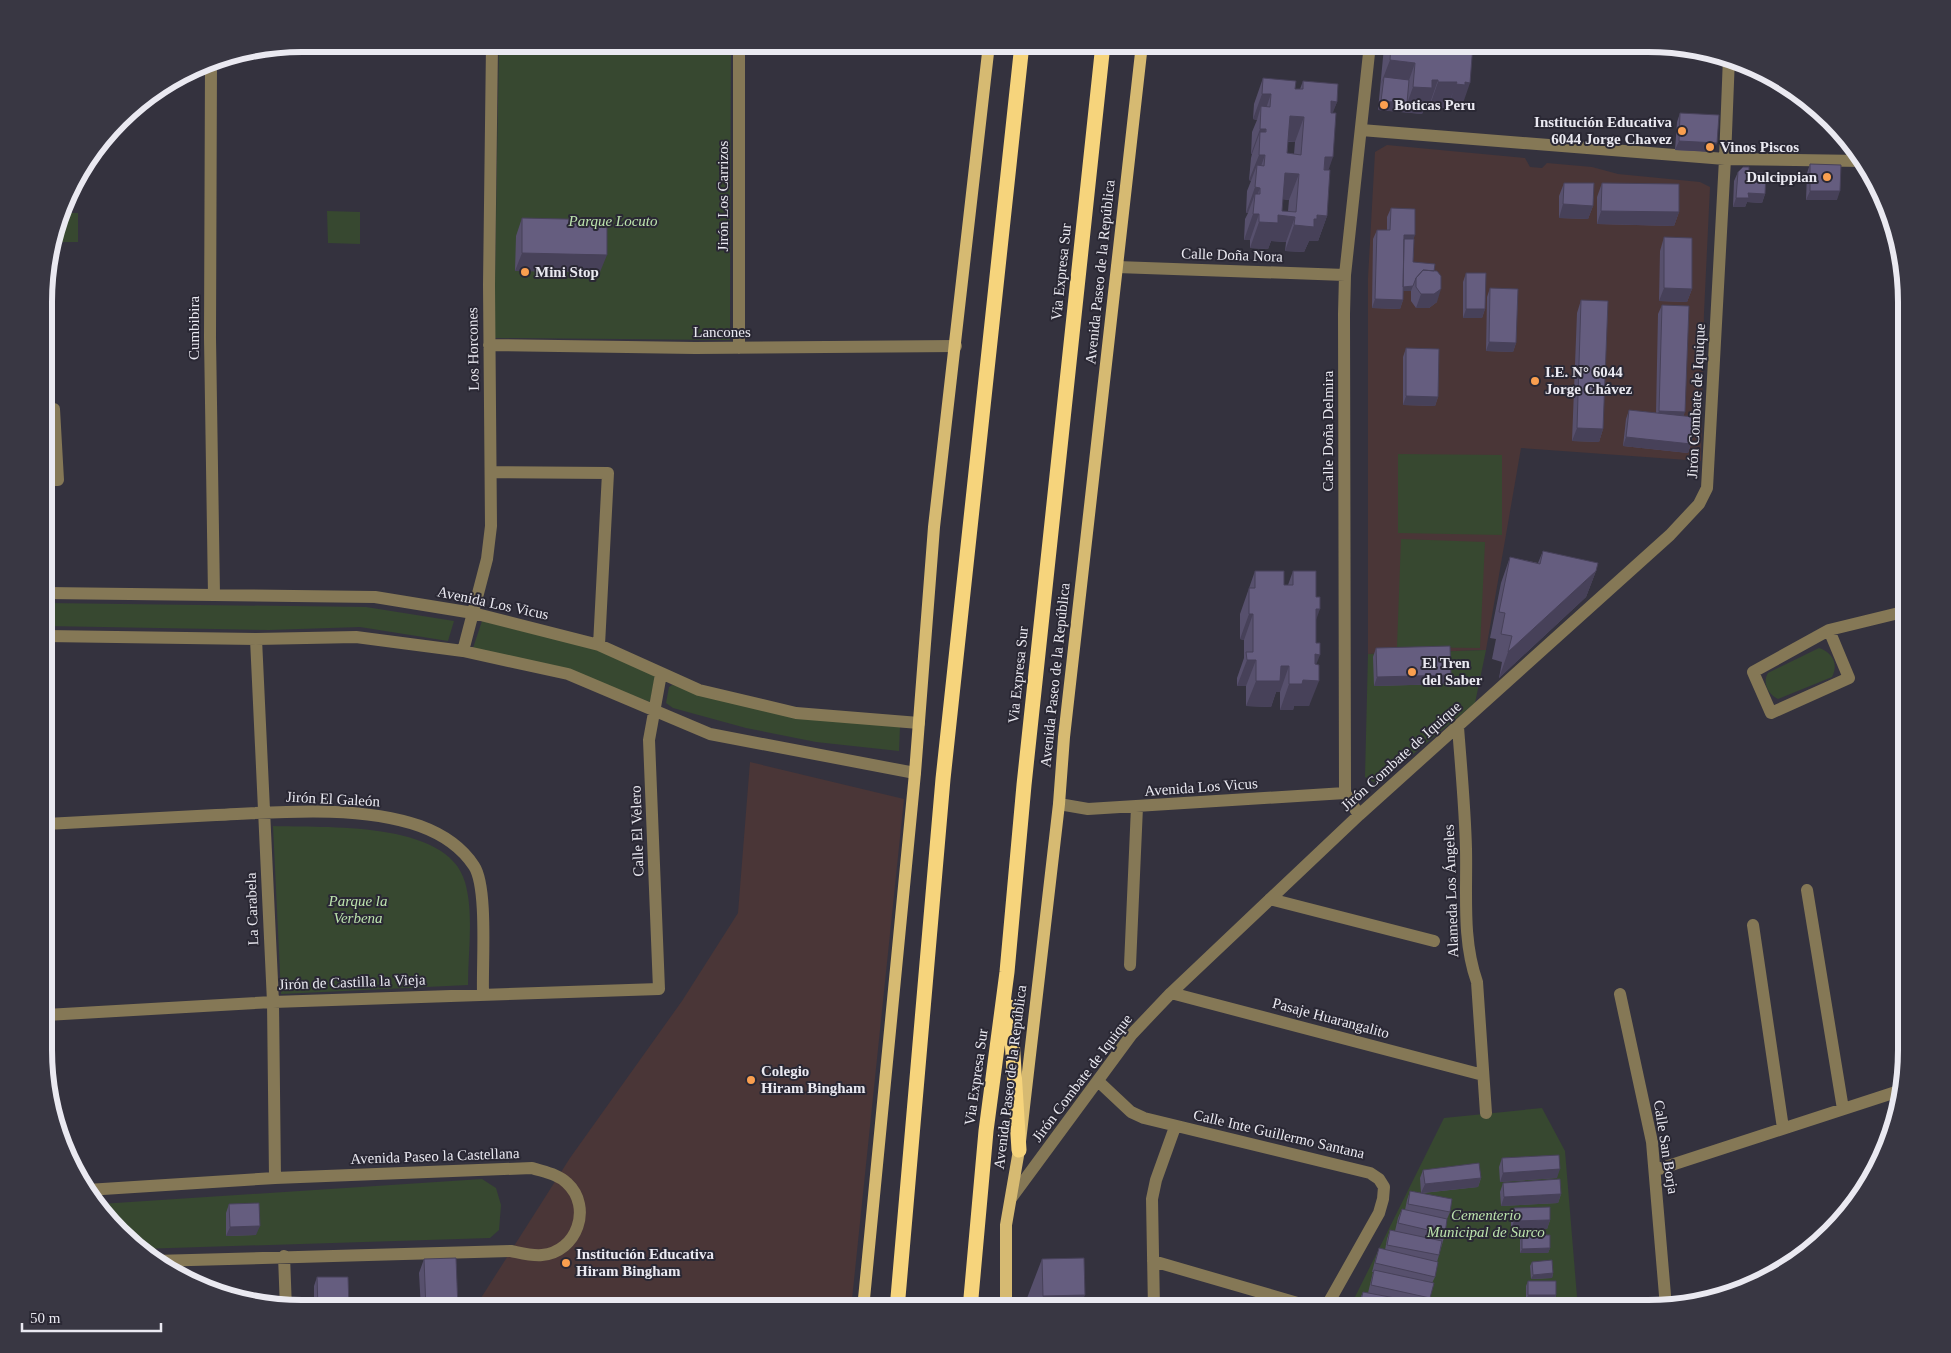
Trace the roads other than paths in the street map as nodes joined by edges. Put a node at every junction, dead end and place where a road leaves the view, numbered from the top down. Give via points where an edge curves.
1 (492, 52) edge
2 (738, 52) edge
3 (988, 52) edge
4 (1021, 52) edge
5 (1102, 52) edge
6 (1141, 52) edge
7 (1369, 52) edge
8 (1729, 66) edge
9 (211, 70) edge
10 (1361, 130) junction
11 (1725, 159) junction
12 (1855, 161) edge
13 (1117, 267) junction
14 (1345, 275) junction
15 (489, 345) junction
16 (956, 346) junction
17 (739, 348) junction
18 (54, 409) dead end
19 (492, 472) junction
20 (52, 480) edge
21 (52, 593) edge
22 (214, 595) junction
23 (473, 613) junction
24 (1898, 613) edge
25 (1830, 630) junction
26 (52, 636) edge
27 (256, 639) junction
28 (599, 645) junction
29 (463, 651) junction
30 (661, 674) junction
31 (654, 710) junction
32 (919, 723) junction
33 (1458, 727) junction
34 (915, 773) junction
35 (1345, 793) junction
36 (1059, 804) junction
37 (1137, 807) junction
38 (265, 812) junction
39 (1359, 815) junction
40 (52, 824) edge
41 (1806, 890) dead end
42 (1270, 899) junction
43 (1753, 925) dead end
44 (1434, 941) dead end
45 (1130, 965) dead end
46 (1008, 972) junction
47 (659, 989) joint
48 (483, 993) junction
49 (1171, 993) junction
50 (1620, 994) dead end
51 (273, 1002) junction
52 (52, 1015) edge
53 (1483, 1075) junction
54 (1098, 1081) junction
55 (1895, 1092) edge
56 (1843, 1109) junction
57 (1486, 1113) dead end
58 (1175, 1127) junction
59 (1783, 1128) junction
60 (1019, 1150) junction
61 (1656, 1170) junction
62 (275, 1178) junction
63 (95, 1190) edge
64 (1012, 1197) junction
65 (284, 1256) junction
66 (167, 1261) edge
67 (1153, 1261) junction
68 (286, 1300) edge
69 (864, 1300) edge
70 (898, 1300) edge
71 (971, 1300) edge
72 (1006, 1300) edge
73 (1154, 1300) edge
74 (1287, 1300) edge
75 (1330, 1300) edge
76 (1665, 1300) edge

1 - 15 street, Los Horcones
2 - 17 street, Jirón Los Carrizos
3 - 16 main road
4 - 70 highway via 943,779
5 - 46 highway, Via Expresa Sur via 1024,786
6 - 13 main road, Avenida Paseo de la República
7 - 10 street, Calle Doña Delmira
8 - 11 street, Jirón Combate de Iquique
9 - 22 street, Cumbibira via 210,338
10 - 11 street
10 - 14 street, Calle Doña Delmira
11 - 12 street
11 - 33 street, Jirón Combate de Iquique via 1707,488 1699,504 1675,531
13 - 14 street, Calle Doña Nora
13 - 36 main road, Avenida Paseo de la República
14 - 35 street, Calle Doña Delmira
15 - 17 street, Lancones
15 - 19 street, Los Horcones
16 - 17 street, Lancones
16 - 32 main road via 934,527
18 - 20 street via 58,480
19 - 23 street, Los Horcones via 492,526
19 - 28 street via 608,473
21 - 22 street, Avenida Los Vicus
22 - 23 street, Avenida Los Vicus via 375,597
23 - 28 street, Avenida Los Vicus
23 - 29 street, Los Horcones
24 - 25 street
25 - 25 street via 1753,672 1771,713 1849,678
26 - 27 street
27 - 29 street via 356,637
27 - 38 street, La Carabela
28 - 30 street, Avenida Los Vicus
29 - 31 street via 568,674
30 - 31 street, Calle El Velero
30 - 32 street, Avenida Los Vicus via 699,690 796,713
31 - 34 street via 710,734
31 - 47 street, Calle El Velero via 649,740
32 - 34 main road
33 - 39 street, Jirón Combate de Iquique
33 - 53 street, Alameda Los Ángeles via 1466,848 1467,944 1477,982
34 - 69 main road
35 - 37 street, Avenida Los Vicus
35 - 39 street
36 - 37 street, Avenida Los Vicus via 1088,809
36 - 60 main road, Avenida Paseo de la República
37 - 45 street
38 - 40 street, Jirón El Galeón
38 - 48 street, Jirón El Galeón via 345,813 392,819 442,835 462,850 475,868 481,889
38 - 51 street, La Carabela
39 - 42 street, Jirón Combate de Iquique
41 - 56 street
42 - 44 street
42 - 49 street, Jirón Combate de Iquique
43 - 59 street
46 - 60 highway
46 - 71 highway, Via Expresa Sur via 986,1131
47 - 48 street, Jirón de Castilla la Vieja
48 - 51 street, Jirón de Castilla la Vieja
49 - 53 street, Pasaje Huarangalito
49 - 54 street, Jirón Combate de Iquique via 1132,1034
50 - 61 street, Calle San Borja
51 - 52 street, Jirón de Castilla la Vieja
51 - 62 street, La Carabela
53 - 57 street, Alameda Los Ángeles
54 - 58 street, Calle Inte Guillermo Santana via 1131,1112
54 - 64 street, Jirón Combate de Iquique
55 - 56 street
56 - 59 street
58 - 67 street via 1152,1200
58 - 75 street, Calle Inte Guillermo Santana via 1370,1172 1379,1179 1384,1188 1378,1213
59 - 61 street
60 - 64 main road, Avenida Paseo de la República
61 - 76 street, Calle San Borja
62 - 63 street, Avenida Paseo la Castellana
62 - 65 street, Avenida Paseo la Castellana via 532,1168 559,1176 569,1184 581,1213 575,1234 568,1243 541,1255 511,1251
64 - 72 main road, Avenida Paseo de la República via 1006,1225
65 - 66 street, Avenida Paseo la Castellana
65 - 68 street
67 - 73 street
67 - 74 street

